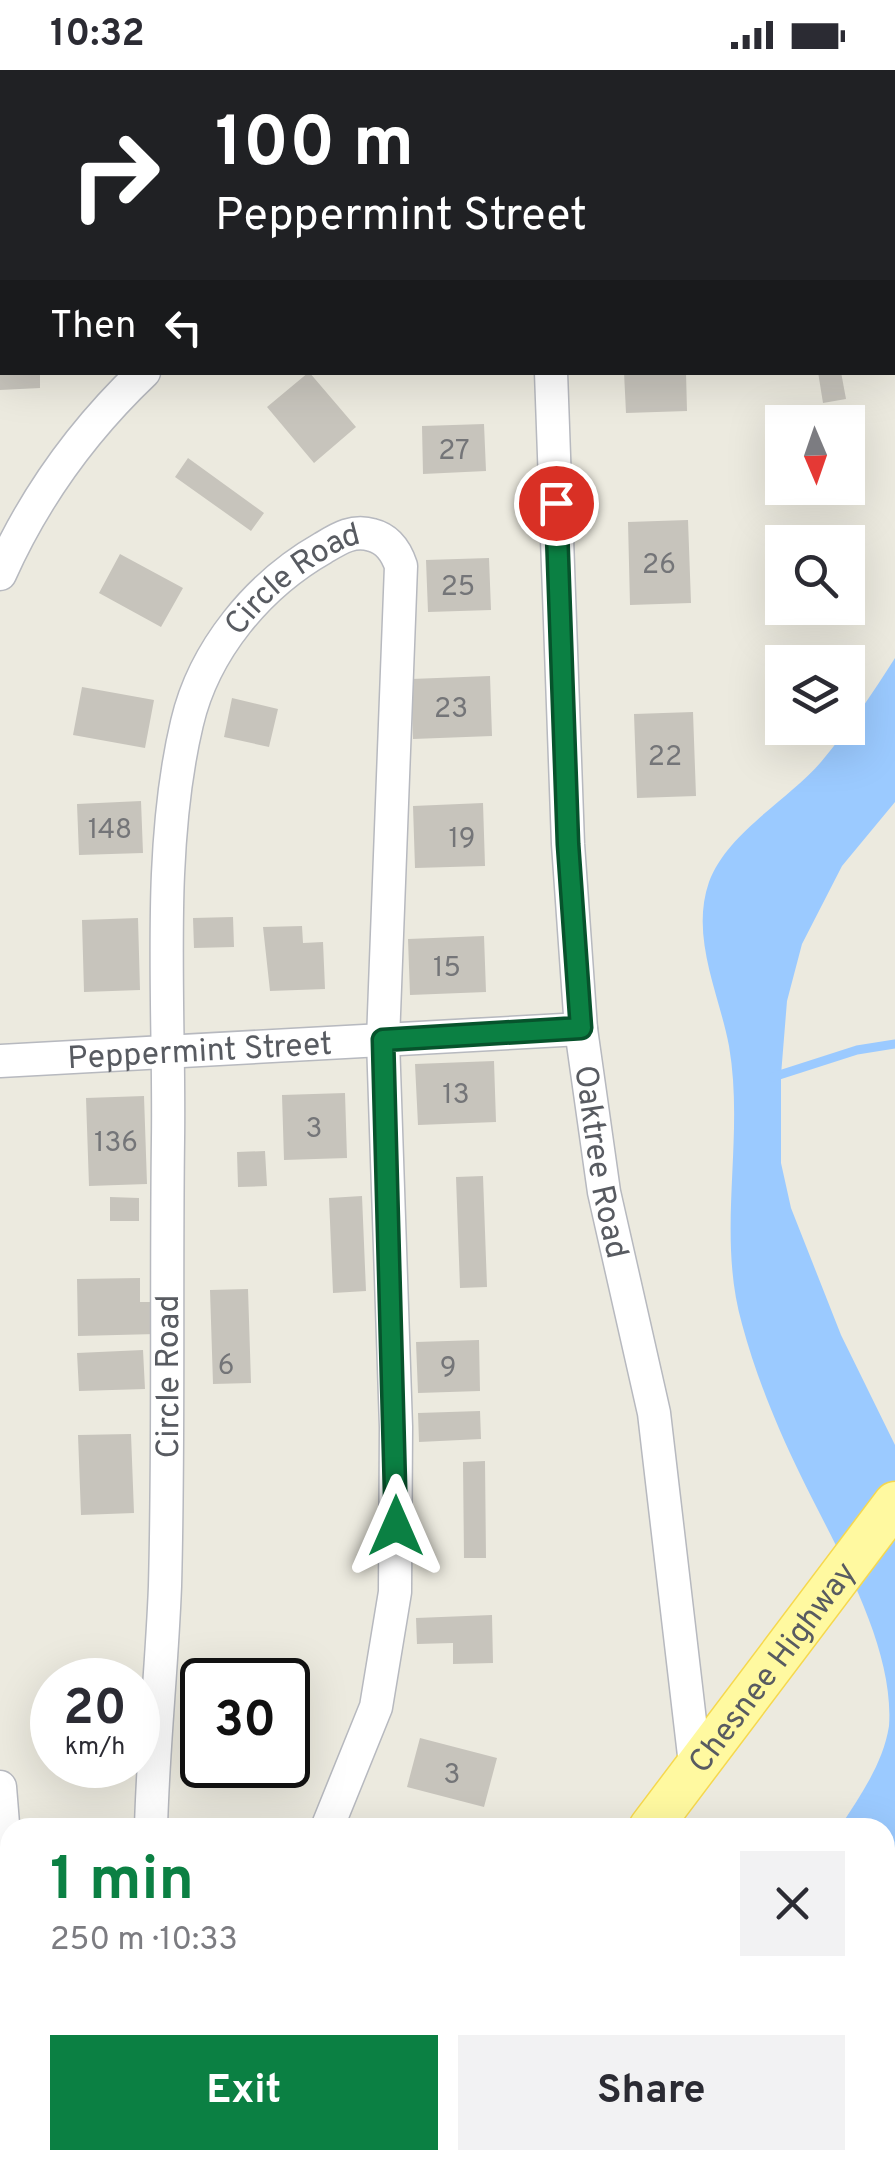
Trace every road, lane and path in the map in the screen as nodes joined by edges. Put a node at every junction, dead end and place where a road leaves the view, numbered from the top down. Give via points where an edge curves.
1 (141, 375) edge
2 (551, 375) edge
3 (0, 574) edge
4 (581, 1028) junction
5 (383, 1040) junction
6 (169, 1051) junction
7 (0, 1060) edge
8 (895, 1503) edge
9 (695, 1764) junction
10 (0, 1787) edge
11 (3, 1818) edge
12 (151, 1818) edge
13 (331, 1818) edge
14 (657, 1818) edge

1 - 3 street via 49,484
2 - 4 street, Oaktree Road
4 - 5 street, Peppermint Street
4 - 9 street, Oaktree Road via 604,1192 654,1413
5 - 6 street, Peppermint Street
5 - 6 street, Circle Road via 400,566 389,544 355,533 300,561 262,593 230,631 188,720 174,825
5 - 13 street, Circle Road via 395,1592 376,1707
6 - 7 street, Peppermint Street
6 - 12 street, Circle Road via 168,1468
8 - 9 main road, Chesnee Highway
9 - 14 main road, Chesnee Highway
10 - 11 street

